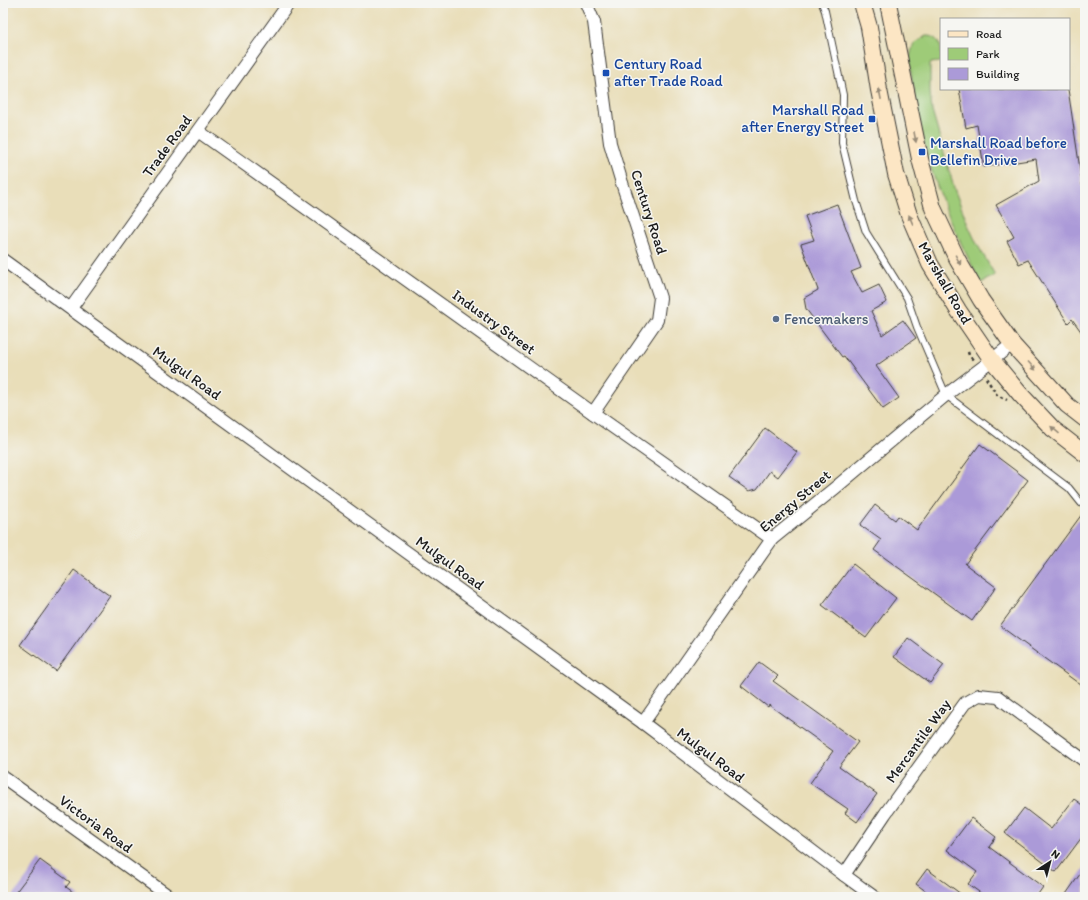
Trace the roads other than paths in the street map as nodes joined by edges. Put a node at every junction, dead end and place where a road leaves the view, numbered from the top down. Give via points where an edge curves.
1 (289, 3) edge
2 (586, 3) edge
3 (822, 3) edge
4 (862, 3) edge
5 (888, 3) edge
6 (894, 30) junction
7 (870, 33) junction
8 (198, 131) junction
9 (3, 260) edge
10 (70, 308) junction
11 (1012, 344) junction
12 (992, 360) junction
13 (946, 395) junction
14 (593, 413) junction
15 (1085, 419) edge
16 (1085, 454) edge
17 (1085, 506) edge
18 (772, 539) junction
19 (643, 723) junction
20 (1085, 761) edge
21 (3, 776) edge
22 (844, 875) junction
23 (170, 897) edge
24 (874, 897) edge

1 - 8 street, Trade Road
2 - 14 street, Century Road via 594,22 610,143 660,298 657,320
3 - 13 lane via 843,95 842,143 856,201 866,232 907,298
4 - 7 main road, Marshall Road
5 - 6 main road, Marshall Road
6 - 7 main road
6 -> 11 main road, Marshall Road via 920,159 933,208 957,259 981,300
12 -> 7 main road, Marshall Road via 930,264 909,216 896,174 878,90
8 - 10 street, Trade Road
8 - 14 street, Industry Street
9 - 10 street, Mulgul Road
10 - 19 street, Mulgul Road
11 - 12 street, Energy Street
11 -> 15 main road, Marshall Road via 1067,405
12 - 13 street, Energy Street
16 -> 12 main road, Marshall Road via 1053,429
13 - 17 lane via 1069,488
13 - 18 street, Energy Street
14 - 18 street, Industry Street
18 - 19 street, Energy Street
19 - 22 street, Mulgul Road
20 - 22 street, Mercantile Way via 998,697 979,695 965,703
21 - 23 street, Victoria Road
22 - 24 street, Mulgul Road

